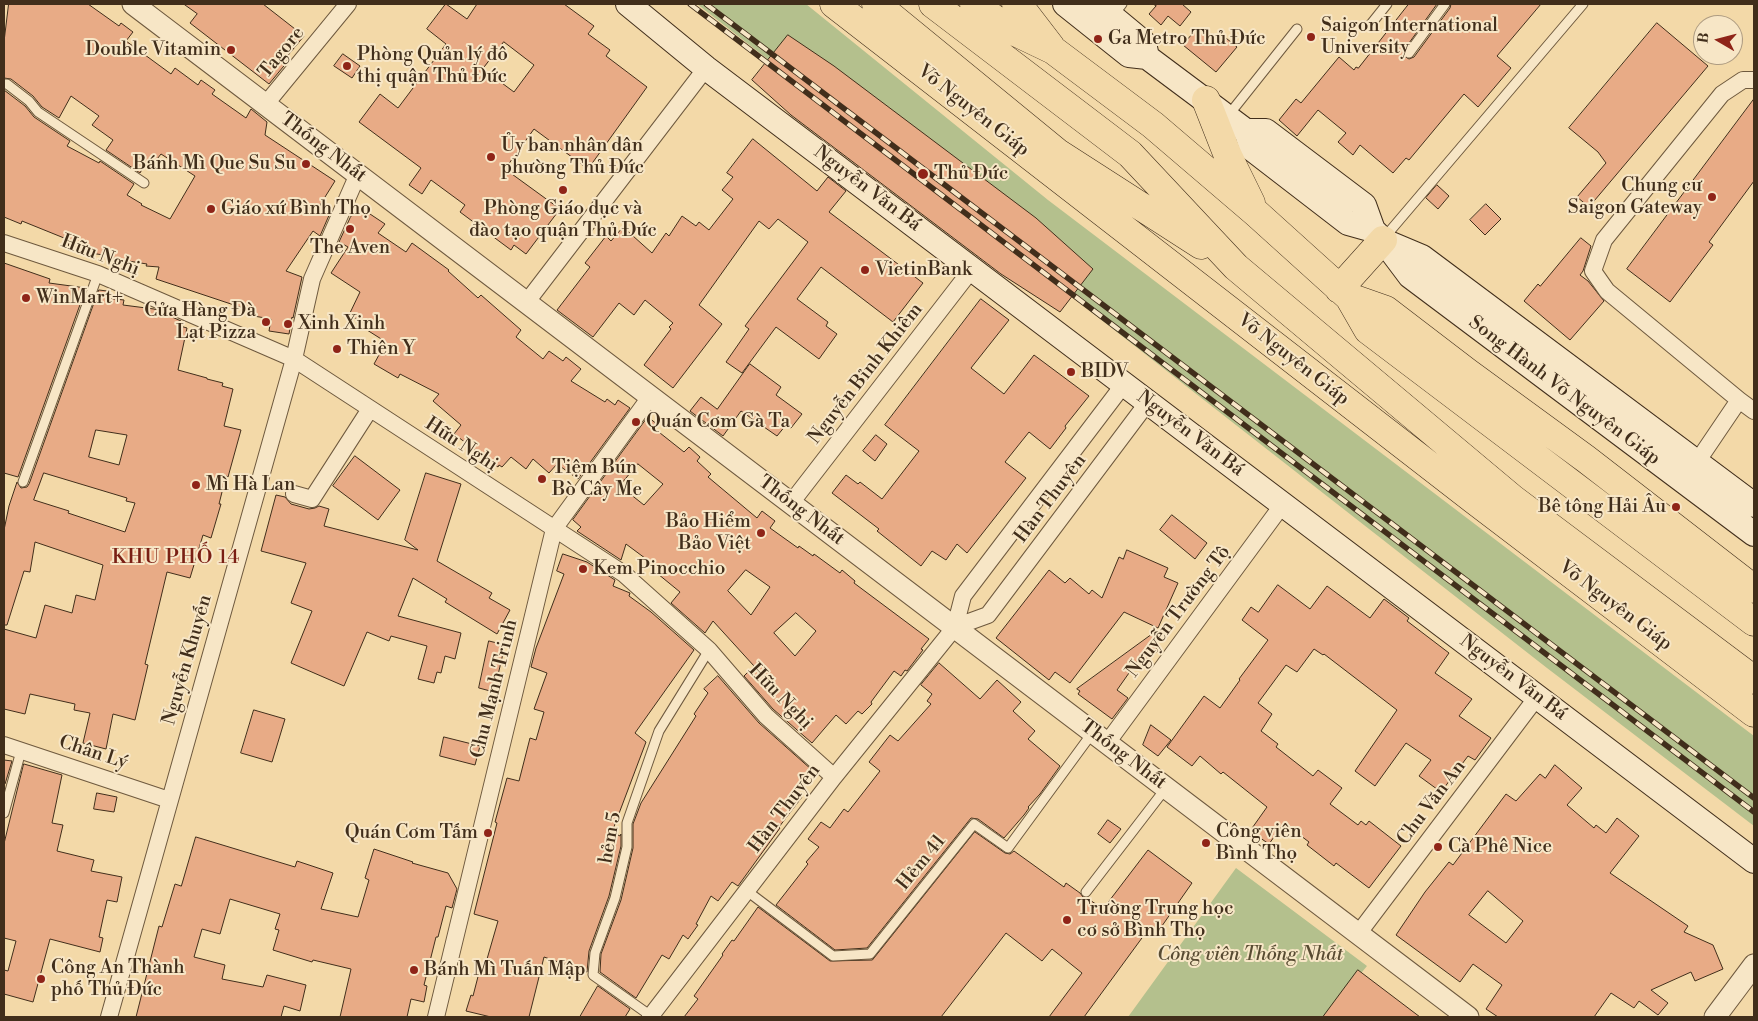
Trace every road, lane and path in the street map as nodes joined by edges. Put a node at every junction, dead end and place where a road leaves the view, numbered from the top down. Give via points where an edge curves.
1 (132, 4) edge
2 (348, 4) edge
3 (628, 4) edge
4 (834, 4) edge
5 (876, 4) edge
6 (934, 4) edge
7 (974, 4) edge
8 (1016, 4) edge
9 (1066, 4) edge
10 (1387, 4) edge
11 (1445, 4) edge
12 (1583, 4) edge
13 (1110, 8) edge
14 (1371, 24) dead end
15 (1297, 29) dead end
16 (1046, 47) junction
17 (1409, 53) dead end
18 (1147, 57) junction
19 (706, 68) junction
20 (1754, 80) edge
21 (4, 84) edge
22 (1206, 100) junction
23 (266, 104) junction
24 (1227, 117) junction
25 (358, 174) junction
26 (144, 183) dead end
27 (1256, 213) junction
28 (1378, 235) junction
29 (4, 243) edge
30 (1236, 267) junction
31 (972, 269) junction
32 (98, 274) junction
33 (1344, 293) junction
34 (526, 303) junction
35 (294, 359) junction
36 (1124, 384) junction
37 (650, 397) junction
38 (1738, 400) junction
39 (1148, 402) junction
40 (370, 409) junction
41 (1754, 411) edge
42 (1697, 462) junction
43 (23, 482) dead end
44 (294, 494) dead end
45 (1513, 499) junction
46 (1474, 500) junction
47 (791, 503) junction
48 (1283, 504) junction
49 (1754, 505) edge
50 (554, 529) junction
51 (1754, 534) edge
52 (1611, 572) junction
53 (1754, 589) edge
54 (1623, 612) junction
55 (1754, 622) edge
56 (955, 627) junction
57 (709, 650) junction
58 (1754, 680) edge
59 (1537, 697) junction
60 (1754, 713) edge
61 (1100, 737) junction
62 (4, 745) edge
63 (21, 751) junction
64 (834, 777) junction
65 (1166, 788) junction
66 (169, 800) junction
67 (4, 813) edge
68 (1754, 861) edge
69 (746, 891) junction
70 (1086, 892) dead end
71 (1358, 934) junction
72 (1754, 965) edge
73 (651, 1016) edge
74 (109, 1017) edge
75 (436, 1017) edge
76 (1468, 1017) edge
77 (1715, 1017) edge

1 - 23 street, Thống Nhất
2 - 23 street, Tagore
3 - 19 main road, Nguyễn Văn Bá
4 - 46 highway, Võ Nguyên Giáp
5 - 30 highway, Võ Nguyên Giáp via 1058,152
6 - 30 highway, Võ Nguyên Giáp via 1130,154
7 - 16 highway via 1007,28
8 - 16 highway
9 - 18 main road, Song Hành Võ Nguyên Giáp via 1129,55
10 - 14 lane
11 - 17 lane
12 - 28 lane
13 - 18 main road, Song Hành Võ Nguyên Giáp via 1144,43
15 - 24 lane
16 - 27 highway via 1153,125
18 - 22 main road, Song Hành Võ Nguyên Giáp
19 - 31 main road, Nguyễn Văn Bá
19 - 34 street
20 - 38 street via 1743,80 1722,94 1604,240 1593,271 1607,291
21 - 26 lane via 29,101 38,112
22 - 24 main road, Song Hành Võ Nguyên Giáp
22 - 27 highway via 1228,156
23 - 25 street, Thống Nhất
24 - 28 main road, Song Hành Võ Nguyên Giáp via 1246,131 1266,131 1364,205
25 - 34 street, Thống Nhất
25 - 35 street, Nguyễn Khuyến via 312,279
27 - 33 highway
28 - 33 highway
28 - 42 main road, Song Hành Võ Nguyên Giáp via 1422,256
28 - 51 main road, Song Hành Võ Nguyên Giáp via 1410,276
29 - 32 street, Hữu Nghị
30 - 45 highway, Võ Nguyên Giáp
31 - 36 main road, Nguyễn Văn Bá
31 - 47 street, Nguyễn Bỉnh Khiêm
32 - 35 street, Hữu Nghị
32 - 43 lane
33 - 53 highway via 1386,310
33 - 55 highway via 1368,330
34 - 37 street, Thống Nhất
35 - 40 street, Hữu Nghị
35 - 66 street, Nguyễn Khuyến
36 - 39 main road, Nguyễn Văn Bá
36 - 56 street, Hàn Thuyên via 963,596
37 - 47 street, Thống Nhất
37 - 50 street, Chu Mạnh Trinh
38 - 41 street
38 - 42 street
39 - 48 main road, Nguyễn Văn Bá
39 - 56 street, Hàn Thuyên via 988,615
40 - 44 street via 312,498
40 - 50 street, Hữu Nghị
42 - 49 main road, Song Hành Võ Nguyên Giáp
45 - 46 highway
45 - 52 highway, Võ Nguyên Giáp
46 - 54 highway, Võ Nguyên Giáp
47 - 56 street, Thống Nhất
48 - 59 main road, Nguyễn Văn Bá
48 - 61 street, Nguyễn Trường Tộ
50 - 57 street, Hữu Nghị via 624,574
50 - 75 street, Chu Mạnh Trinh
52 - 54 highway
52 - 58 highway, Võ Nguyên Giáp
54 - 60 highway, Võ Nguyên Giáp
56 - 61 street, Thống Nhất
56 - 64 street, Hàn Thuyên
57 - 64 street, Hữu Nghị via 766,716
57 - 73 lane, hẻm 5 via 659,731 627,823 627,847 615,898 595,952 593,975
59 - 68 main road, Nguyễn Văn Bá
59 - 71 street, Chu Văn An
61 - 65 street, Thống Nhất
61 - 69 lane, Hẻm 41 via 1008,848 974,824 870,954 833,956
62 - 63 street, Chân Lý
63 - 66 street, Chân Lý
63 - 67 lane
64 - 69 street, Hàn Thuyên
65 - 70 lane
65 - 71 street, Thống Nhất
66 - 74 street, Nguyễn Khuyến
69 - 73 street, Hàn Thuyên
71 - 76 street, Thống Nhất
72 - 77 street

